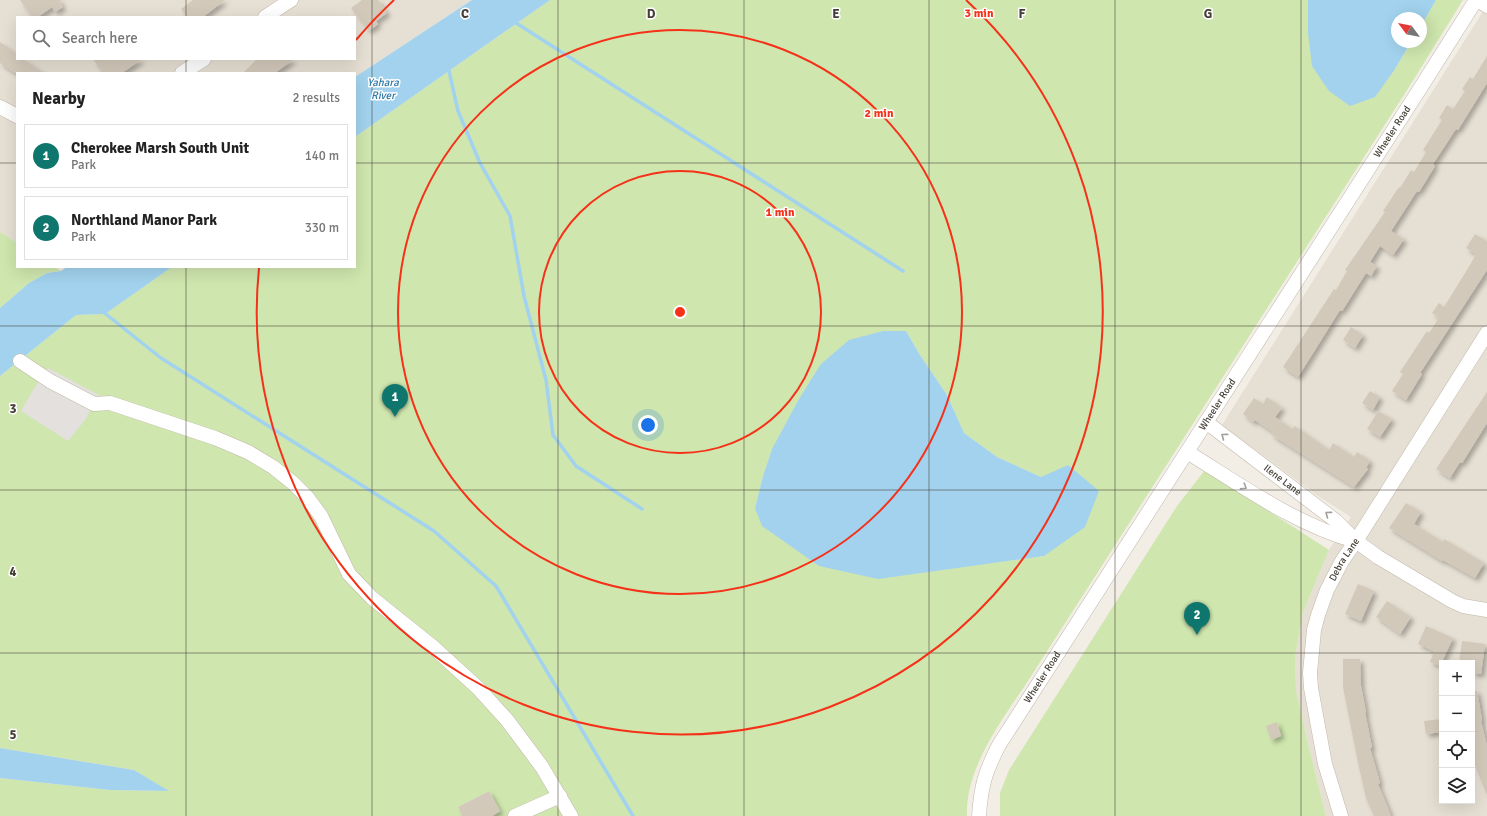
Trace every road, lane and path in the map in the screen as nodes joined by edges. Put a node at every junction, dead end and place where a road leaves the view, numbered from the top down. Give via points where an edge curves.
1 (291, 0) edge
2 (1477, 0) edge
3 (1487, 6) edge
4 (267, 16) edge
5 (202, 60) edge
6 (184, 72) edge
7 (0, 107) edge
8 (16, 115) edge
9 (1487, 333) edge
10 (20, 361) dead end
11 (1206, 422) junction
12 (1187, 452) junction
13 (1356, 541) junction
14 (1487, 610) edge
15 (560, 796) junction
16 (515, 816) edge
17 (571, 816) edge
18 (978, 816) edge
19 (1341, 816) edge

1 - 4 street
2 - 3 street
2 - 11 street, Wheeler Road
5 - 6 street
7 - 8 street
9 - 13 street, Debra Lane
10 - 15 street via 50,381 94,404 110,402 248,452 293,483 320,516 349,574 372,598 432,646 478,688 507,720
11 - 12 street, Wheeler Road
13 -> 11 street, Ilene Lane via 1336,521
12 -> 13 street, Ilene Lane via 1292,516 1324,531
12 - 18 street, Wheeler Road via 999,745 987,769 980,792
13 - 14 street, Ilene Lane via 1452,601 1463,606
13 - 19 street, Debra Lane via 1342,561 1320,609 1314,630 1310,673 1325,764
15 - 16 street
15 - 17 street

